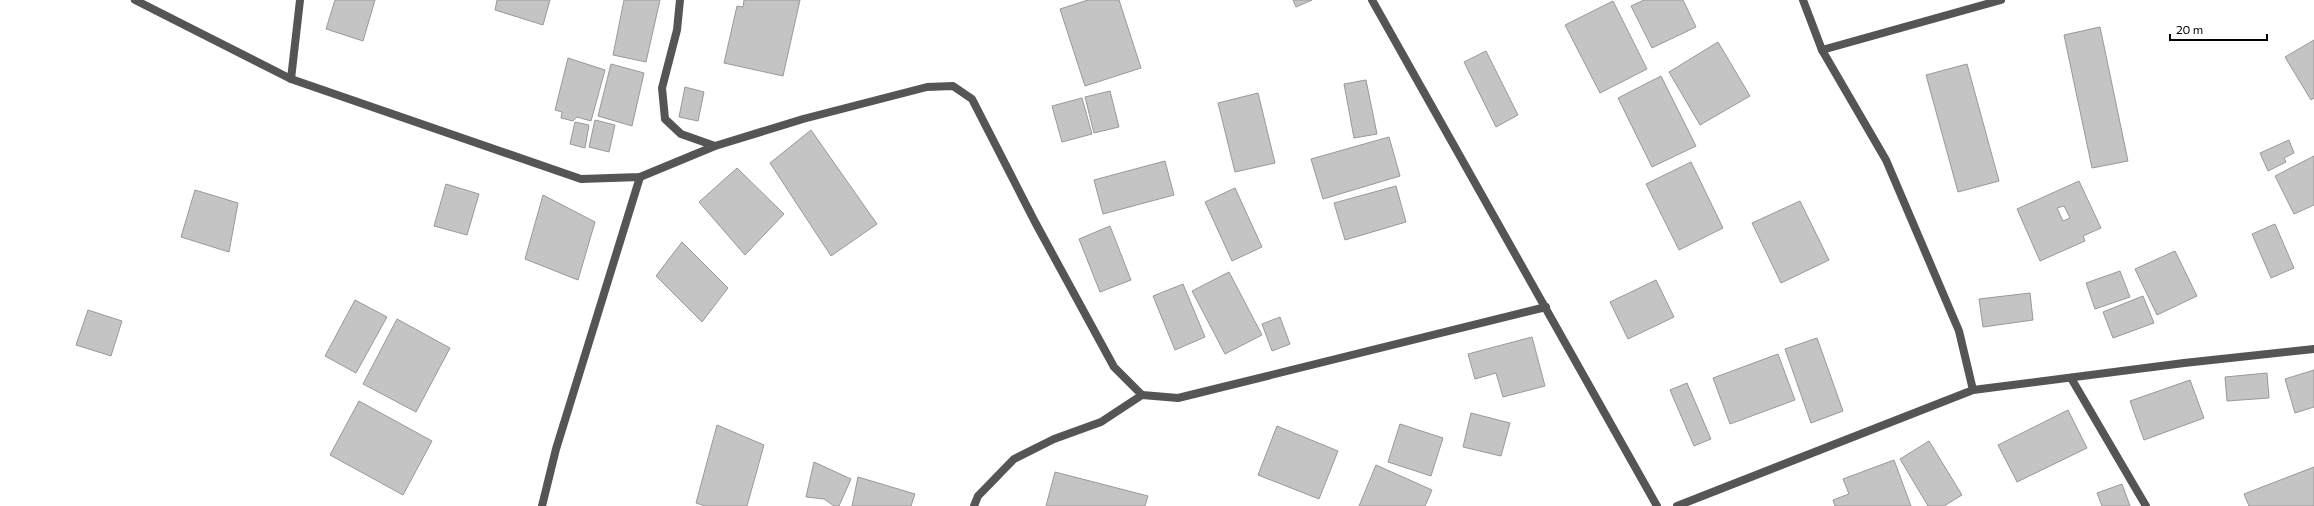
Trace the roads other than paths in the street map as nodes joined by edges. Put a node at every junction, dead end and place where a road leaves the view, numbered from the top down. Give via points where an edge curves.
1 (135, 0) edge
2 (300, 0) edge
3 (680, 0) edge
4 (1372, 0) edge
5 (1803, 0) edge
6 (2001, 0) edge
7 (1822, 50) junction
8 (291, 79) junction
9 (715, 146) junction
10 (640, 177) junction
11 (1546, 307) junction
12 (2314, 348) edge
13 (2071, 378) junction
14 (1973, 390) junction
15 (1142, 395) junction
16 (542, 506) edge
17 (974, 506) edge
18 (1657, 506) edge
19 (1677, 506) edge
20 (2146, 506) edge

1 - 8 street
2 - 8 street
3 - 9 street via 677,30 662,88 665,119 681,134
4 - 11 street
5 - 7 street
6 - 7 street
7 - 14 street via 1886,160 1959,332
8 - 10 street via 581,179
9 - 10 street
9 - 15 street via 803,118 920,89 952,86 972,99 1114,367
10 - 16 street via 556,449
11 - 15 street via 1178,398
11 - 18 street
12 - 13 street
13 - 14 street
13 - 20 street
14 - 19 street
15 - 17 street via 1101,422 1054,439 1014,459 978,496

